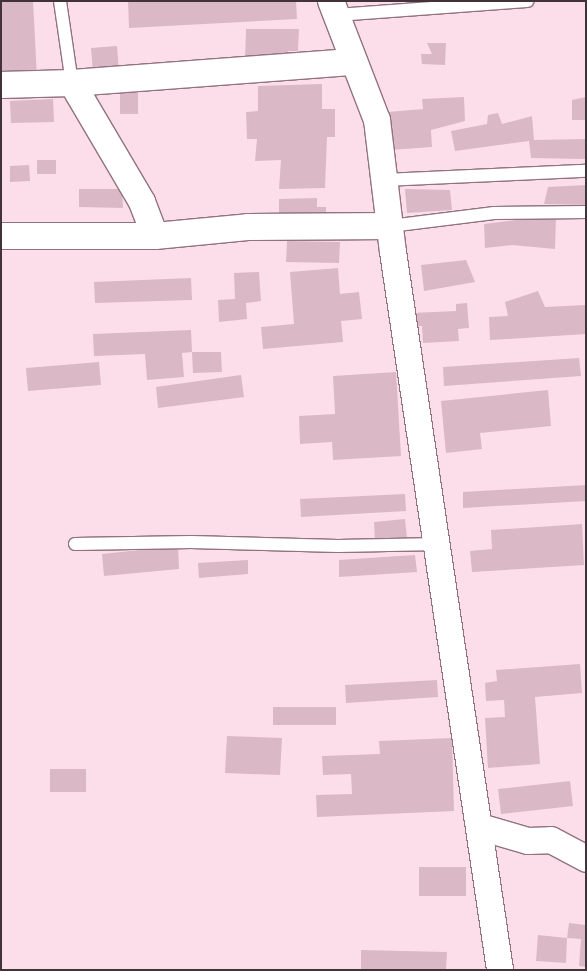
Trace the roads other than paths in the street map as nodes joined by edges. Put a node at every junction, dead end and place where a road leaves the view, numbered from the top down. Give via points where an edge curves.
1 (60, 1) edge
2 (527, 1) edge
3 (513, 2) edge
4 (333, 8) edge
5 (354, 62) junction
6 (72, 83) junction
7 (1, 85) edge
8 (586, 170) edge
9 (384, 180) junction
10 (586, 212) edge
11 (390, 226) junction
12 (1, 236) edge
13 (155, 236) junction
14 (75, 544) dead end
15 (439, 544) junction
16 (480, 827) junction
17 (586, 859) edge
18 (500, 970) edge

1 - 6 lane
2 - 3 lane
3 - 4 lane
4 - 5 street
5 - 6 street
5 - 9 street via 377,120
6 - 7 street
6 - 13 street via 142,202
8 - 9 lane
9 - 11 street
10 - 11 lane via 502,212
11 - 13 street via 248,227
11 - 15 street
12 - 13 street
14 - 15 lane
15 - 16 street
16 - 17 street via 528,841 551,840
16 - 18 street

